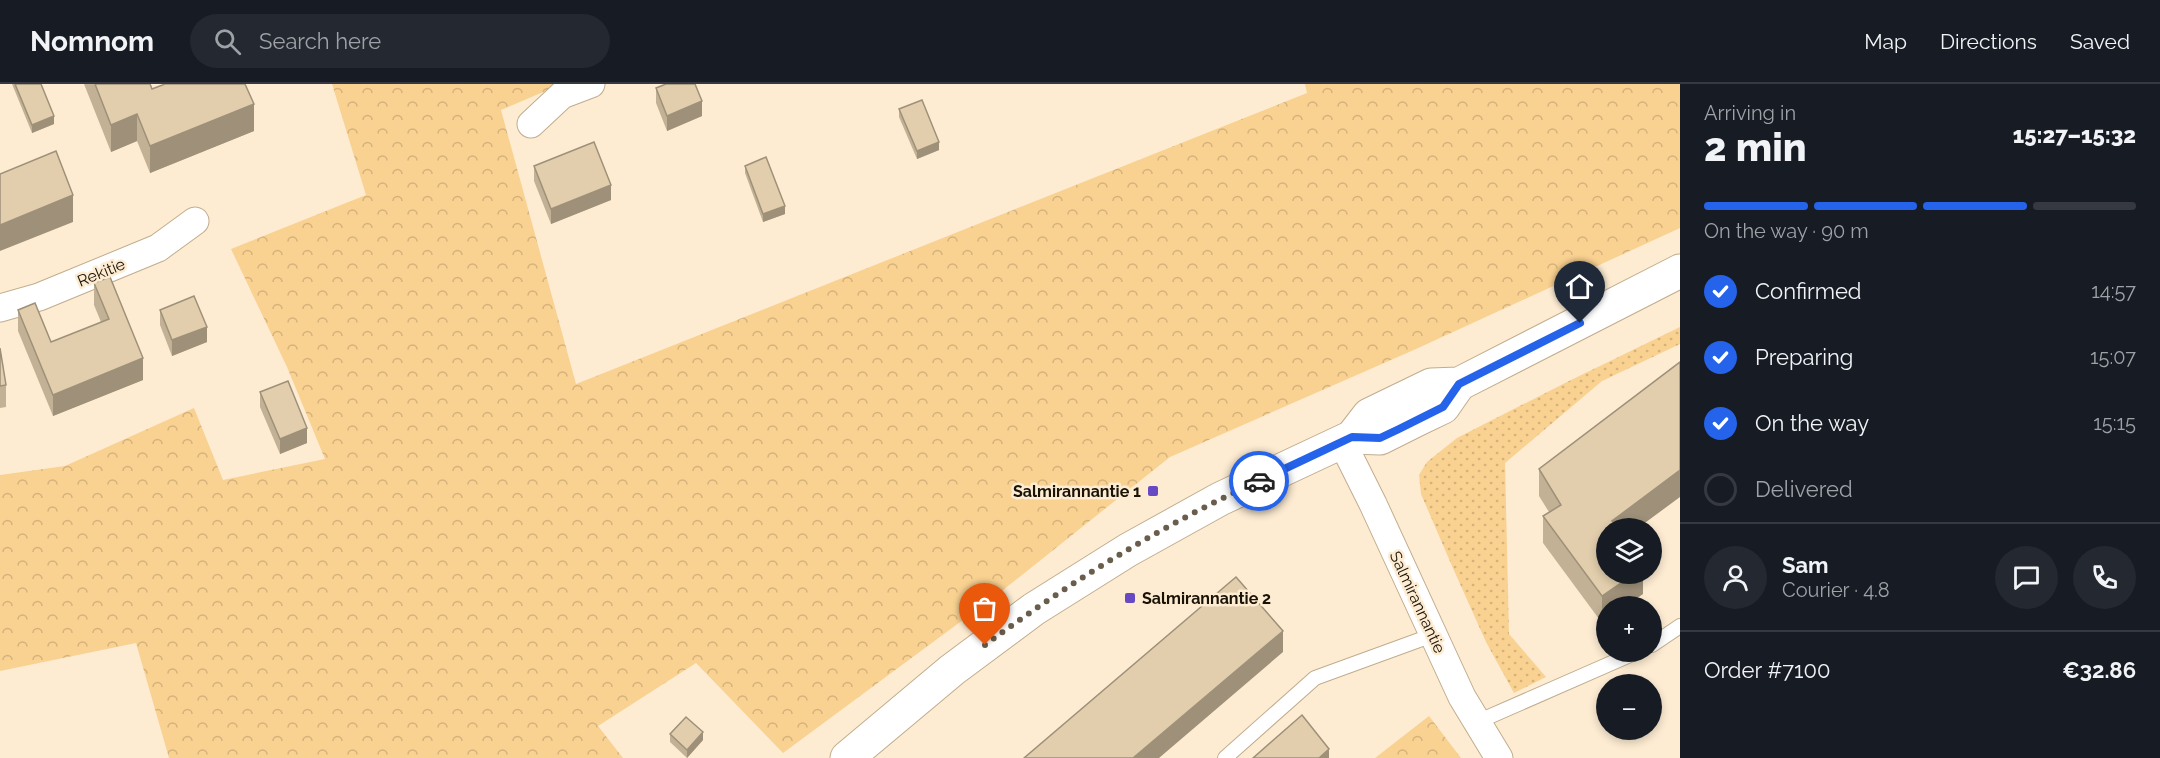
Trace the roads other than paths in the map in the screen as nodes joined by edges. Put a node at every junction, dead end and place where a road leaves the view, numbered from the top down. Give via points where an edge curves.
1 (591, 84) edge
2 (531, 124) dead end
3 (195, 221) dead end
4 (1680, 271) edge
5 (0, 308) edge
6 (1347, 440) junction
7 (1680, 626) edge
8 (1433, 635) junction
9 (1662, 638) edge
10 (1614, 662) edge
11 (1477, 722) junction
12 (847, 758) edge
13 (1225, 758) edge
14 (1499, 758) edge

1 - 2 street via 562,95
3 - 5 street, Rekitie via 158,248 39,297
4 - 6 main road via 1459,384 1431,385 1369,416
6 - 8 street, Salmirannantie
6 - 12 main road via 1220,499 1034,609 952,670
7 - 9 lane
8 - 11 street, Salmirannantie
8 - 13 lane via 1316,678
10 - 11 lane
11 - 14 street, Salmirannantie

